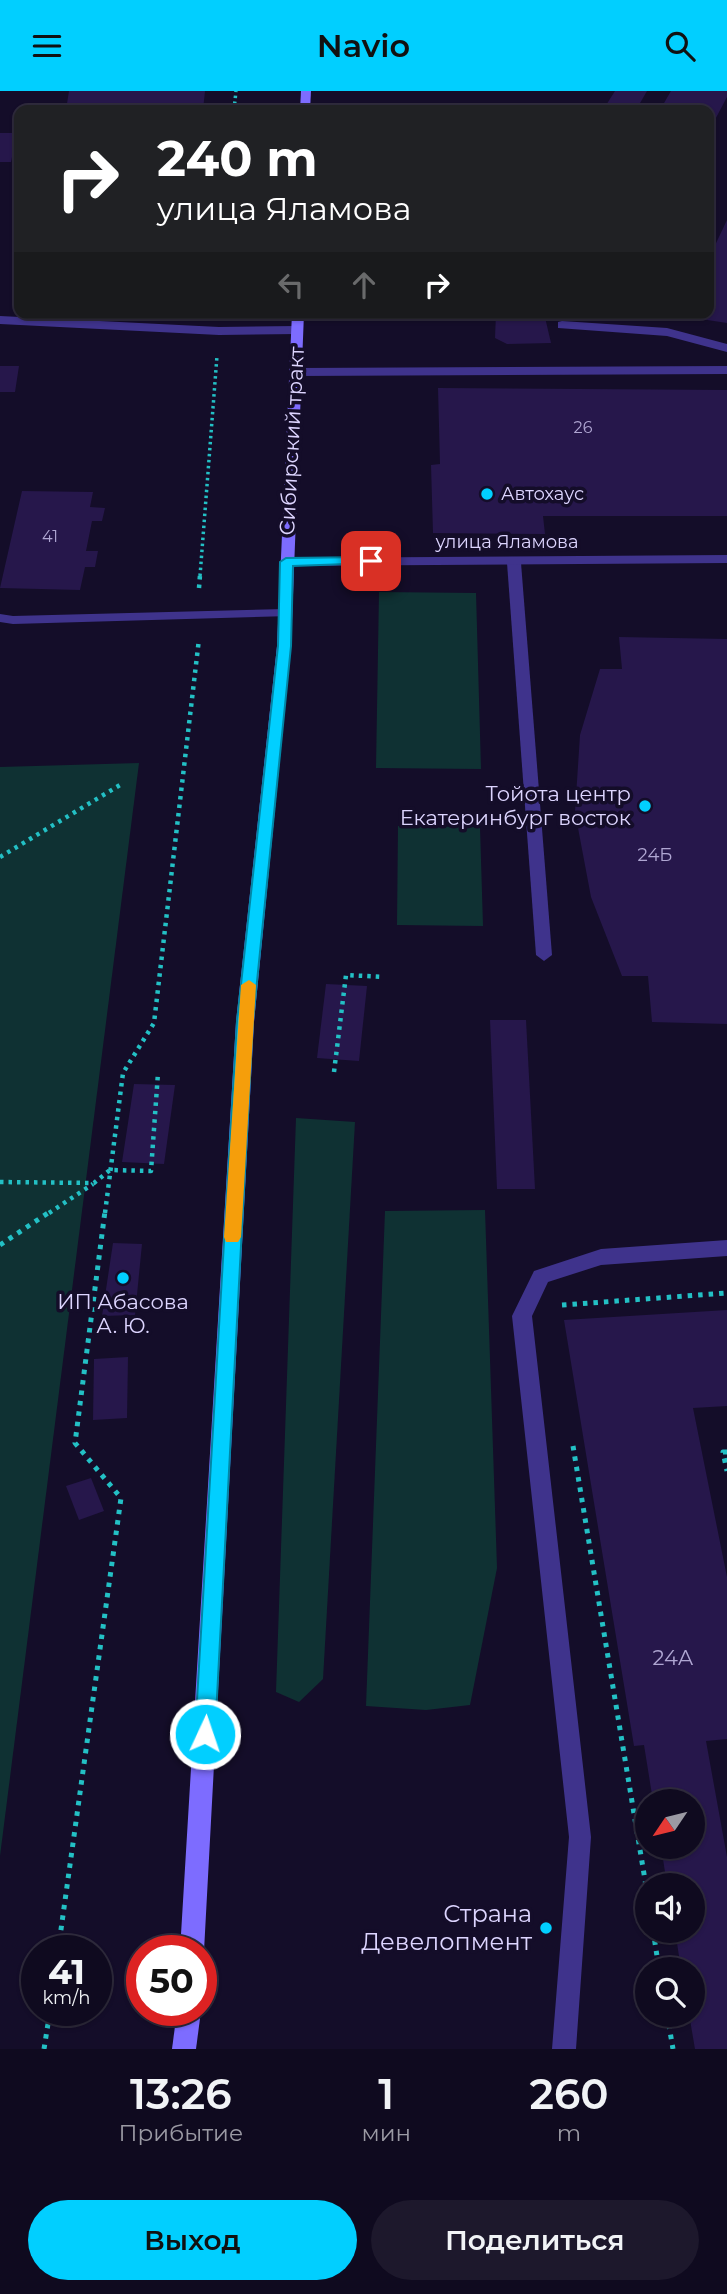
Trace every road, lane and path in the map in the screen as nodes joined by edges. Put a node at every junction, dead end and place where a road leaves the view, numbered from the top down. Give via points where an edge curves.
1 (298, 319) edge
2 (0, 320) edge
3 (562, 325) dead end
4 (297, 330) junction
5 (219, 331) junction
6 (727, 348) edge
7 (727, 370) edge
8 (297, 372) junction
9 (727, 559) edge
10 (286, 562) junction
11 (514, 563) junction
12 (285, 613) junction
13 (197, 614) junction
14 (0, 618) edge
15 (120, 785) dead end
16 (0, 857) edge
17 (544, 955) dead end
18 (384, 977) dead end
19 (334, 1072) dead end
20 (158, 1073) dead end
21 (110, 1170) junction
22 (0, 1182) edge
23 (94, 1183) junction
24 (0, 1245) edge
25 (727, 1248) edge
26 (727, 1293) edge
27 (549, 1305) dead end
28 (572, 1443) dead end
29 (727, 1452) edge
30 (727, 1471) edge
31 (644, 1873) edge
32 (60, 1935) edge
33 (193, 1935) edge
34 (48, 2026) edge
35 (669, 2027) edge
36 (44, 2049) edge
37 (564, 2049) edge
38 (673, 2049) edge

1 - 4 main road, Сибирский тракт
2 - 5 street
3 - 6 street via 649,329 697,336
4 - 5 street
4 - 8 main road, Сибирский тракт
5 - 13 path
7 - 8 street
8 - 10 main road, Сибирский тракт
9 - 11 street, улица Яламова
10 - 11 street, улица Яламова
10 - 12 main road, Сибирский тракт
11 - 17 street
12 - 13 street
12 - 33 main road, Сибирский тракт via 245,1021
13 - 14 street
13 - 21 path via 200,648 154,1023 123,1073
15 - 16 path
18 - 19 path via 346,975
20 - 21 path via 151,1171
21 - 23 path
21 - 32 path via 75,1443 121,1499
22 - 23 path
23 - 24 path
25 - 37 street via 601,1257 541,1276 522,1316 580,1837
26 - 27 path
28 - 31 path
29 - 30 path via 723,1452
34 - 36 path
35 - 38 path

